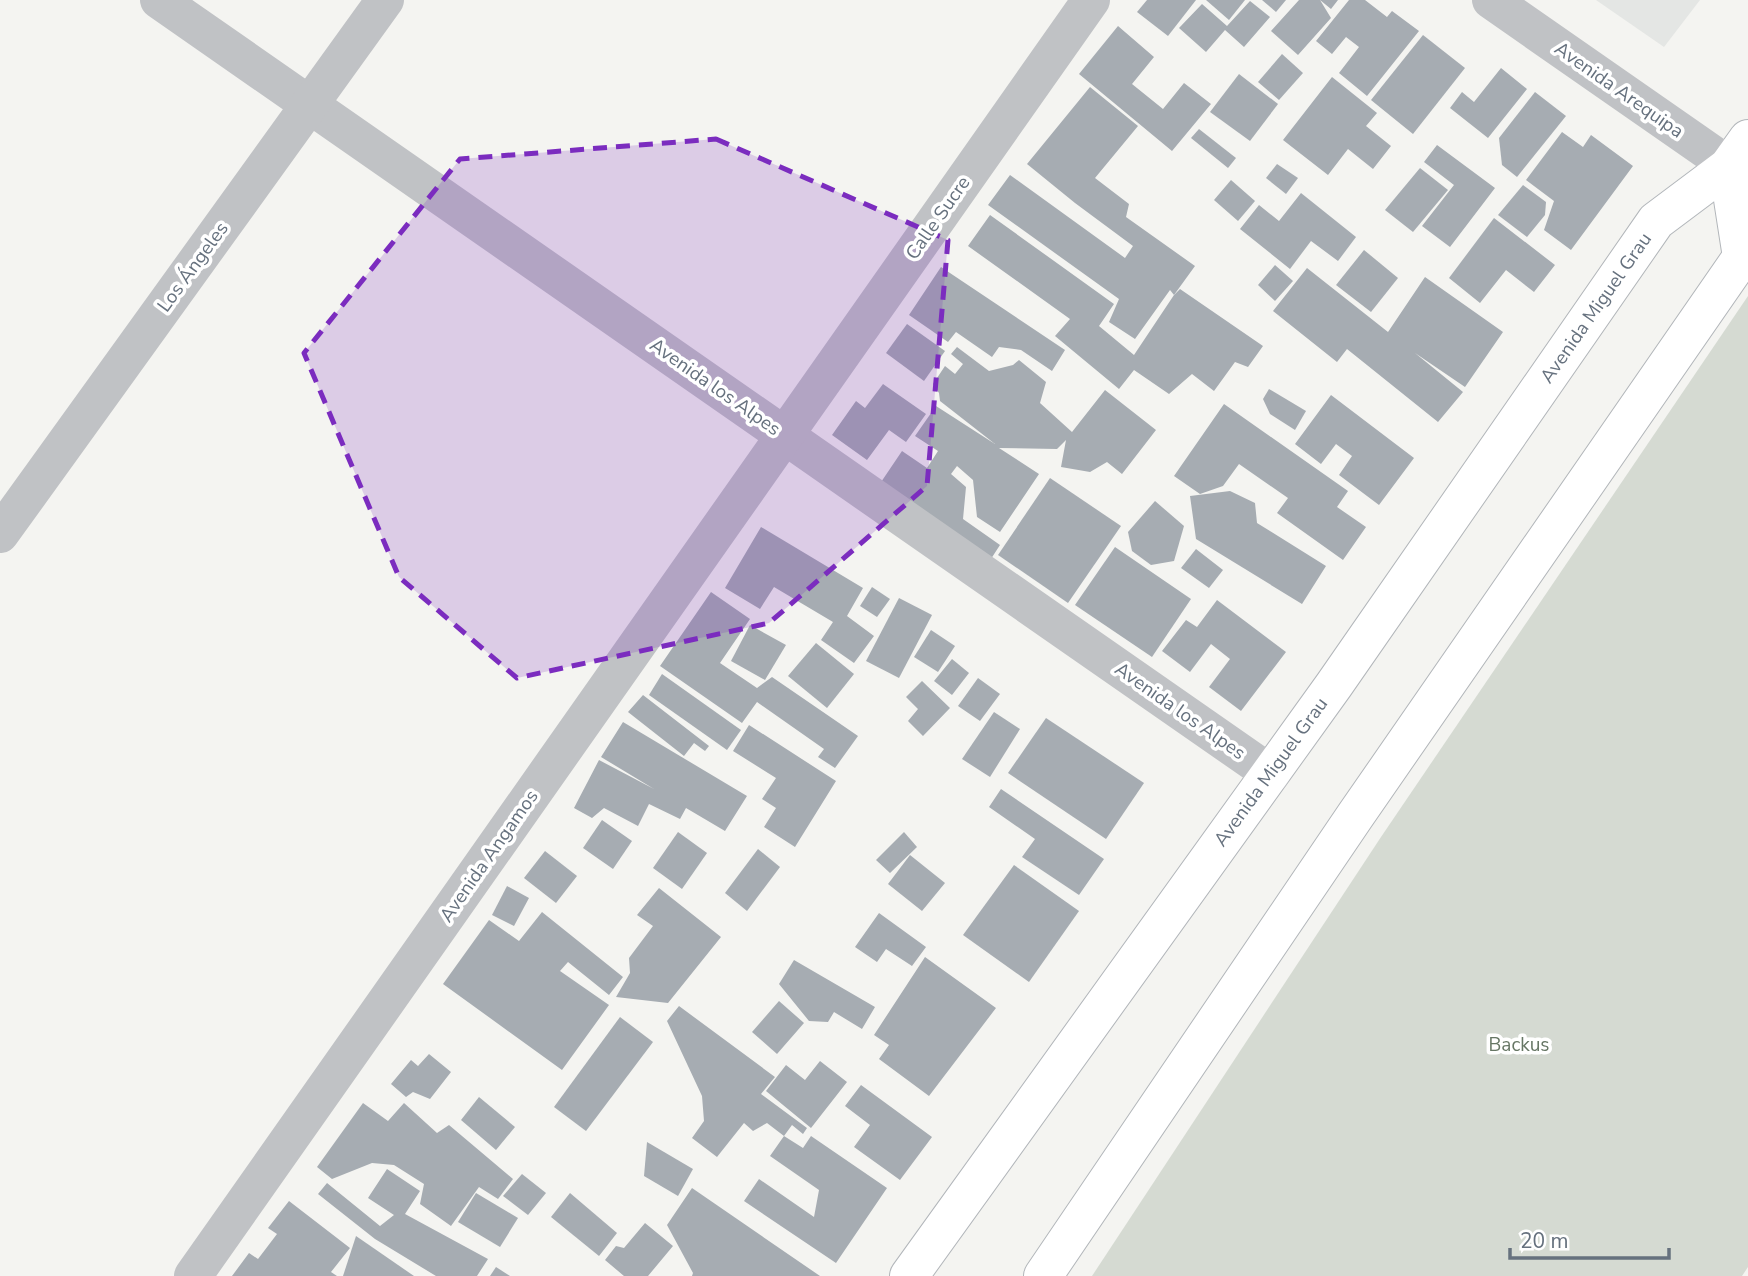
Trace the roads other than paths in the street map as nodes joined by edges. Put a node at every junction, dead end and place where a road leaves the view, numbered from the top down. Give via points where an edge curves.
1 (159, 0) edge
2 (385, 0) edge
3 (1091, 0) edge
4 (1491, 0) edge
5 (310, 105) junction
6 (1742, 162) edge
7 (785, 435) junction
8 (0, 534) edge
9 (1270, 774) junction
10 (193, 1276) edge
11 (909, 1276) edge
12 (1042, 1276) edge

1 - 5 street, Avenida los Alpes
2 - 5 street, Los Ángeles
3 - 7 street, Calle Sucre
4 - 6 street, Avenida Arequipa
5 - 7 street, Avenida los Alpes
5 - 8 street, Los Ángeles
6 - 9 street, Avenida Miguel Grau via 1656,222
6 - 12 street via 1742,257
7 - 9 street, Avenida los Alpes
7 - 10 street, Avenida Angamos
9 - 11 street, Avenida Miguel Grau

